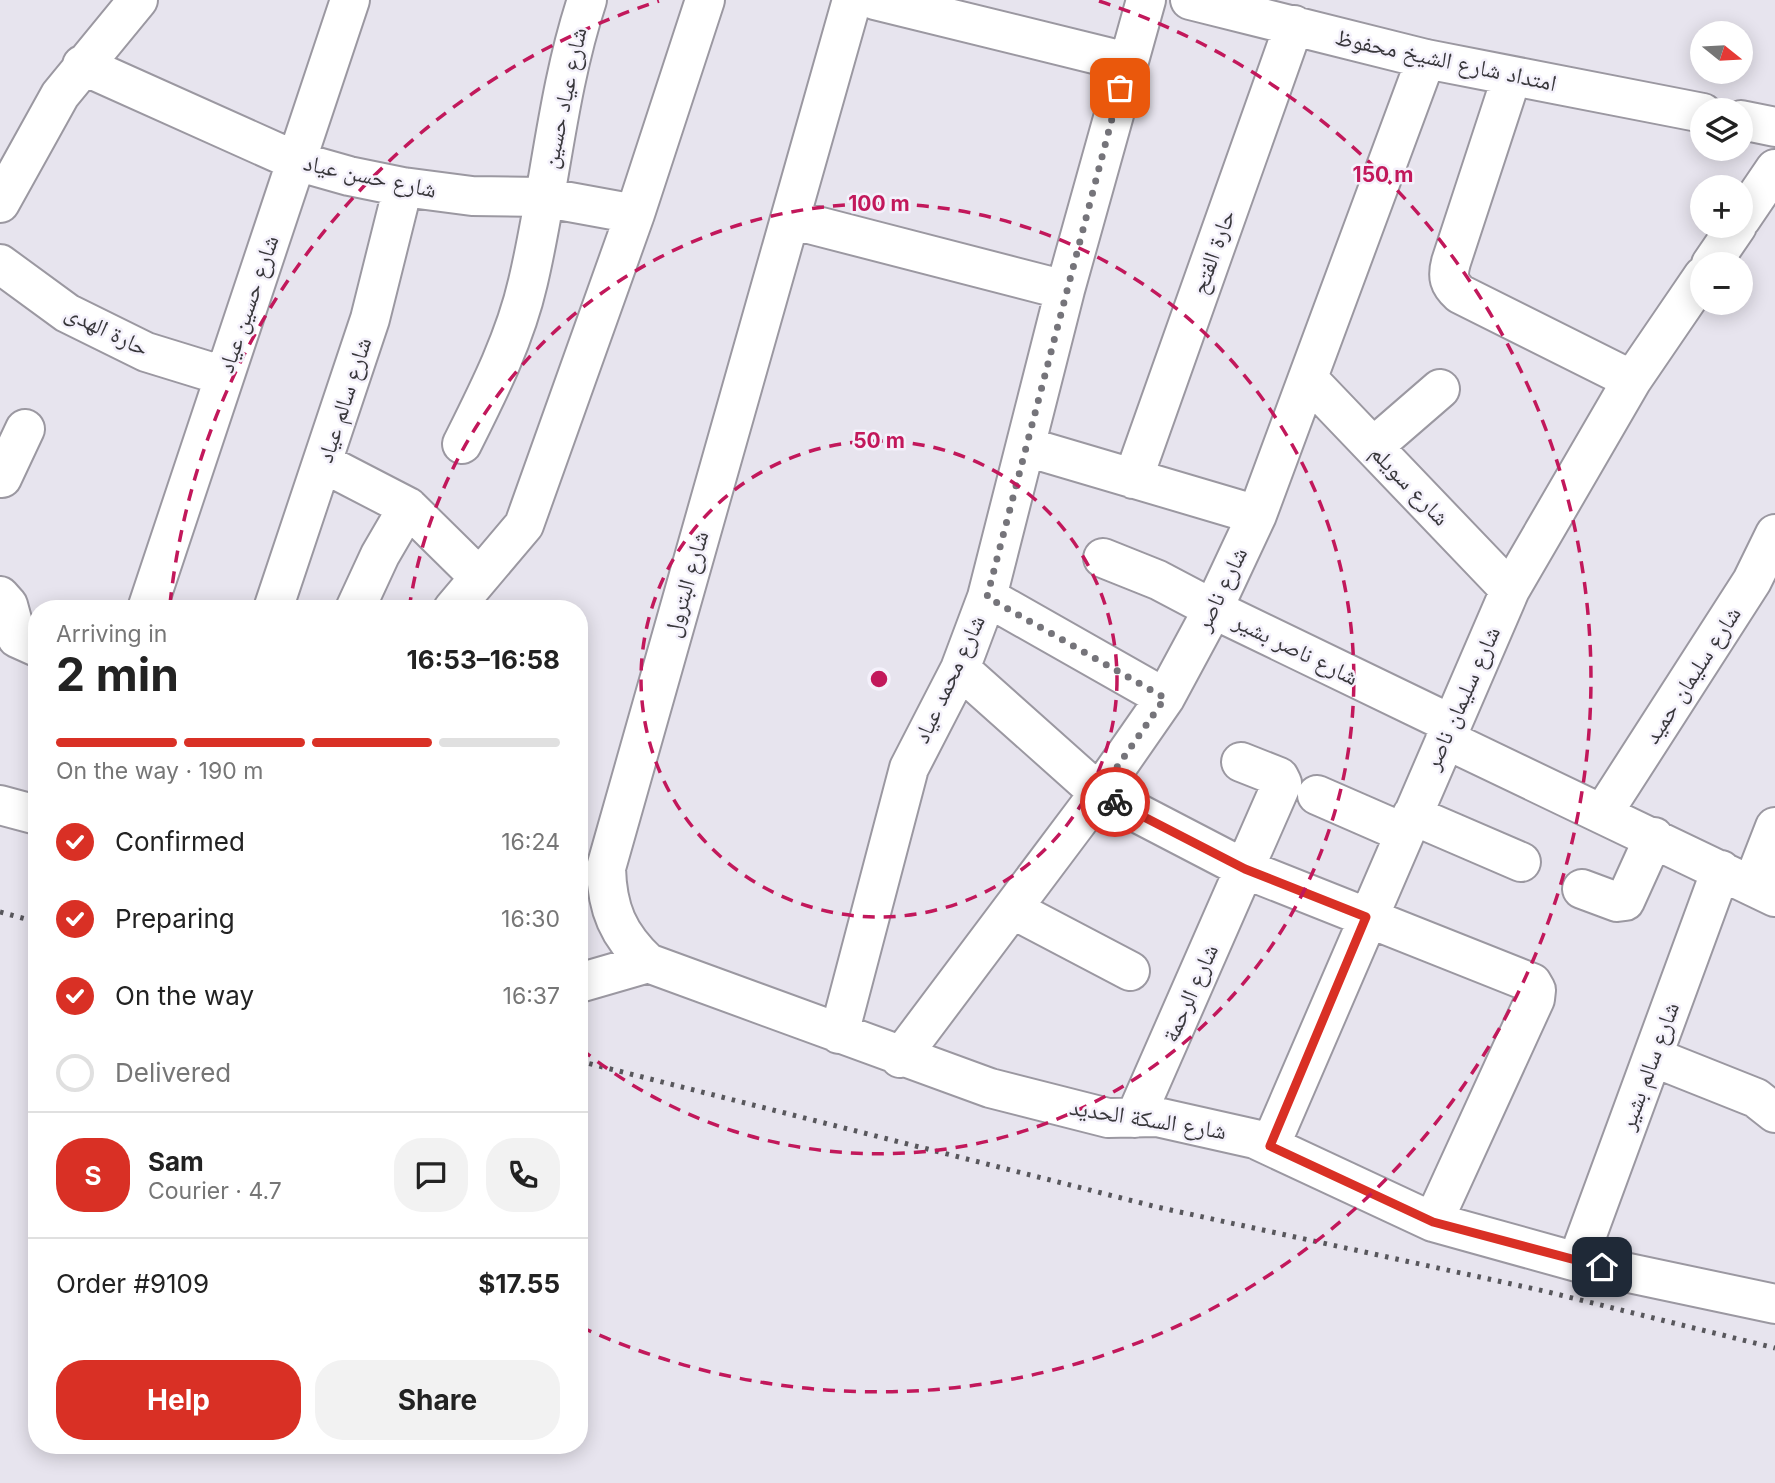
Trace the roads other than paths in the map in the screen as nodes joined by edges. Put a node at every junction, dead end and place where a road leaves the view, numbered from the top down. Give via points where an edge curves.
1 (138, 0) edge
2 (350, 0) edge
3 (587, 0) edge
4 (705, 0) edge
5 (852, 0) edge
6 (875, 0) edge
7 (1146, 0) edge
8 (1190, 0) edge
9 (1294, 25) junction
10 (1426, 59) junction
11 (1127, 62) junction
12 (82, 65) junction
13 (1512, 76) junction
14 (1690, 110) edge
15 (1753, 122) edge
16 (1775, 127) edge
17 (296, 161) junction
18 (1773, 175) edge
19 (402, 187) junction
20 (542, 197) junction
21 (1753, 202) edge
22 (0, 203) edge
23 (635, 214) junction
24 (790, 219) junction
25 (0, 264) edge
26 (1065, 290) junction
27 (1690, 295) edge
28 (224, 376) junction
29 (1309, 380) junction
30 (1632, 380) junction
31 (1440, 389) dead end
32 (25, 429) dead end
33 (462, 444) dead end
34 (1027, 447) junction
35 (1373, 447) junction
36 (323, 464) junction
37 (1133, 479) junction
38 (6, 481) edge
39 (408, 507) junction
40 (1257, 515) junction
41 (1775, 534) edge
42 (1103, 558) dead end
43 (479, 576) junction
44 (1510, 590) junction
45 (0, 596) edge
46 (987, 597) junction
47 (150, 600) edge
48 (276, 600) edge
49 (359, 600) edge
50 (460, 600) edge
51 (1213, 609) junction
52 (28, 643) edge
53 (960, 669) junction
54 (1165, 698) junction
55 (1448, 731) junction
56 (1241, 762) dead end
57 (1099, 793) junction
58 (1317, 794) dead end
59 (0, 805) edge
60 (28, 813) edge
61 (1604, 813) junction
62 (1408, 824) junction
63 (1775, 827) edge
64 (1654, 837) junction
65 (1521, 862) dead end
66 (1245, 869) junction
67 (1749, 884) edge
68 (1582, 889) dead end
69 (1012, 909) junction
70 (1366, 917) junction
71 (648, 963) junction
72 (1130, 971) dead end
73 (588, 980) edge
74 (839, 1034) junction
75 (1653, 1057) junction
76 (900, 1058) junction
77 (1775, 1113) edge
78 (1135, 1118) junction
79 (1270, 1146) junction
80 (1433, 1222) junction
81 (1577, 1262) junction
82 (1775, 1304) edge

1 - 12 street
2 - 17 street, شارع حسين عياد
3 - 20 street, شارع عياد حسين
4 - 23 street
5 - 24 street, شارع البترول
6 - 11 street
7 - 11 street, شارع محمد عياد
8 - 9 street, امتداد شارع الشيخ محفوظ
9 - 10 street, امتداد شارع الشيخ محفوظ
9 - 37 street, حارة الفتح
10 - 13 street, امتداد شارع الشيخ محفوظ
10 - 29 street, شارع ناصر
11 - 26 street, شارع محمد عياد
12 - 17 street, شارع حسن عياد
12 - 22 street via 60,94
13 - 14 street, امتداد شارع الشيخ محفوظ
13 - 30 street via 1447,274 1451,286
15 - 16 street
17 - 19 street, شارع حسن عياد
17 - 28 street, شارع حسين عياد
18 - 21 street
19 - 20 street, شارع حسن عياد
19 - 36 street, شارع سالم عياد via 370,319
20 - 23 street, شارع حسن عياد
20 - 33 street, شارع عياد حسين via 528,283 501,366
23 - 43 street via 524,525
24 - 26 street
24 - 71 street, شارع البترول via 606,867 614,921 628,945
25 - 28 street, حارة الهدى via 68,313 146,352
26 - 34 street, شارع محمد عياد
27 - 30 street, شارع سليمان ناصر
28 - 47 street, شارع حسين عياد
29 - 35 street, شارع سويلم
29 - 40 street, شارع ناصر
30 - 44 street, شارع سليمان ناصر
31 - 35 street
32 - 38 street
34 - 37 street
34 - 46 street, شارع محمد عياد
35 - 44 street, شارع سويلم
36 - 39 street
36 - 48 street, شارع سالم عياد
37 - 40 street
39 - 43 street
39 - 49 street
40 - 51 street, شارع ناصر
41 - 61 street, شارع سليمان حميد via 1752,581
42 - 51 street, شارع ناصر بشير
43 - 50 street
44 - 55 street, شارع سليمان ناصر
45 - 52 street via 8,605 18,638
46 - 53 street, شارع محمد عياد
46 - 54 street
51 - 54 street, شارع ناصر
51 - 55 street, شارع ناصر بشير
53 - 57 street
53 - 74 street, شارع محمد عياد via 904,783
54 - 57 street, شارع ناصر
55 - 61 street, شارع ناصر بشير
55 - 62 street, شارع سليمان ناصر
56 - 66 street, شارع الرحمة via 1279,777 1282,783
57 - 66 street
57 - 69 street, شارع ناصر
58 - 62 street
59 - 60 street
61 - 64 street, شارع ناصر بشير
62 - 65 street
62 - 70 street, شارع سليمان ناصر
63 - 67 street, شارع سالم بشير
64 - 67 street, شارع ناصر بشير
64 - 68 street via 1625,901
66 - 70 street
66 - 78 street, شارع الرحمة
67 - 75 street, شارع سالم بشير
69 - 72 street
69 - 76 street, شارع ناصر
70 - 79 street, شارع سليمان ناصر
70 - 80 street via 1532,983 1536,990
71 - 73 street
71 - 74 street, شارع البترول
74 - 76 street, شارع السكة الحديد
75 - 77 street via 1756,1098
75 - 81 street, شارع سالم بشير
76 - 78 street, شارع السكة الحديد via 1016,1095 1108,1118
78 - 79 street, شارع السكة الحديد via 1223,1130
79 - 80 street, شارع السكة الحديد
80 - 81 street, شارع السكة الحديد
81 - 82 street, شارع السكة الحديد

